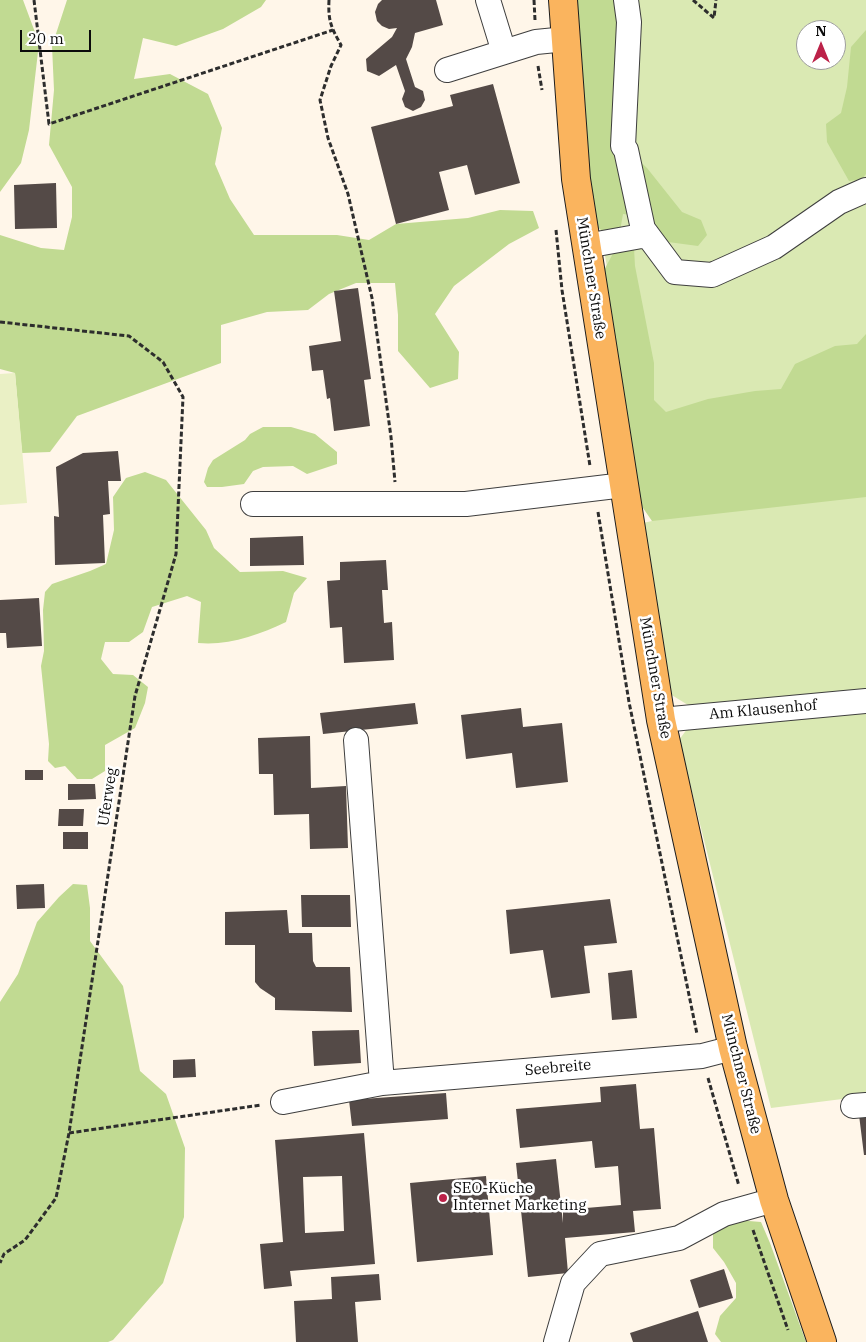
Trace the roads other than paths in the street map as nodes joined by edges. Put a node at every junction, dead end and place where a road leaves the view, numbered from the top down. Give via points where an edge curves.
1 (488, 0) edge
2 (563, 0) edge
3 (626, 0) edge
4 (566, 39) junction
5 (504, 52) junction
6 (447, 70) dead end
7 (866, 190) edge
8 (647, 234) junction
9 (586, 246) junction
10 (624, 485) junction
11 (253, 504) dead end
12 (866, 701) edge
13 (660, 720) junction
14 (356, 740) dead end
15 (733, 1048) junction
16 (382, 1083) junction
17 (283, 1102) road end
18 (774, 1200) junction
19 (556, 1342) edge
20 (822, 1342) edge

1 - 5 street
2 - 4 main road, Münchner Straße
3 - 8 street via 629,22 622,146 626,150 643,229
4 - 5 street via 536,42
4 - 9 main road, Münchner Straße via 576,179
5 - 6 street
7 - 8 street via 839,202 774,247 712,275 675,272
8 - 9 street
9 - 10 main road, Münchner Straße
10 - 11 street via 466,504
10 - 13 main road, Münchner Straße
12 - 13 street, Am Klausenhof
13 - 15 main road, Münchner Straße
14 - 16 street
15 - 16 street, Seebreite via 702,1056
15 - 18 main road, Münchner Straße
16 - 17 street, Seebreite
18 - 19 street via 724,1214 679,1238 600,1254 573,1283
18 - 20 main road, Münchner Straße

